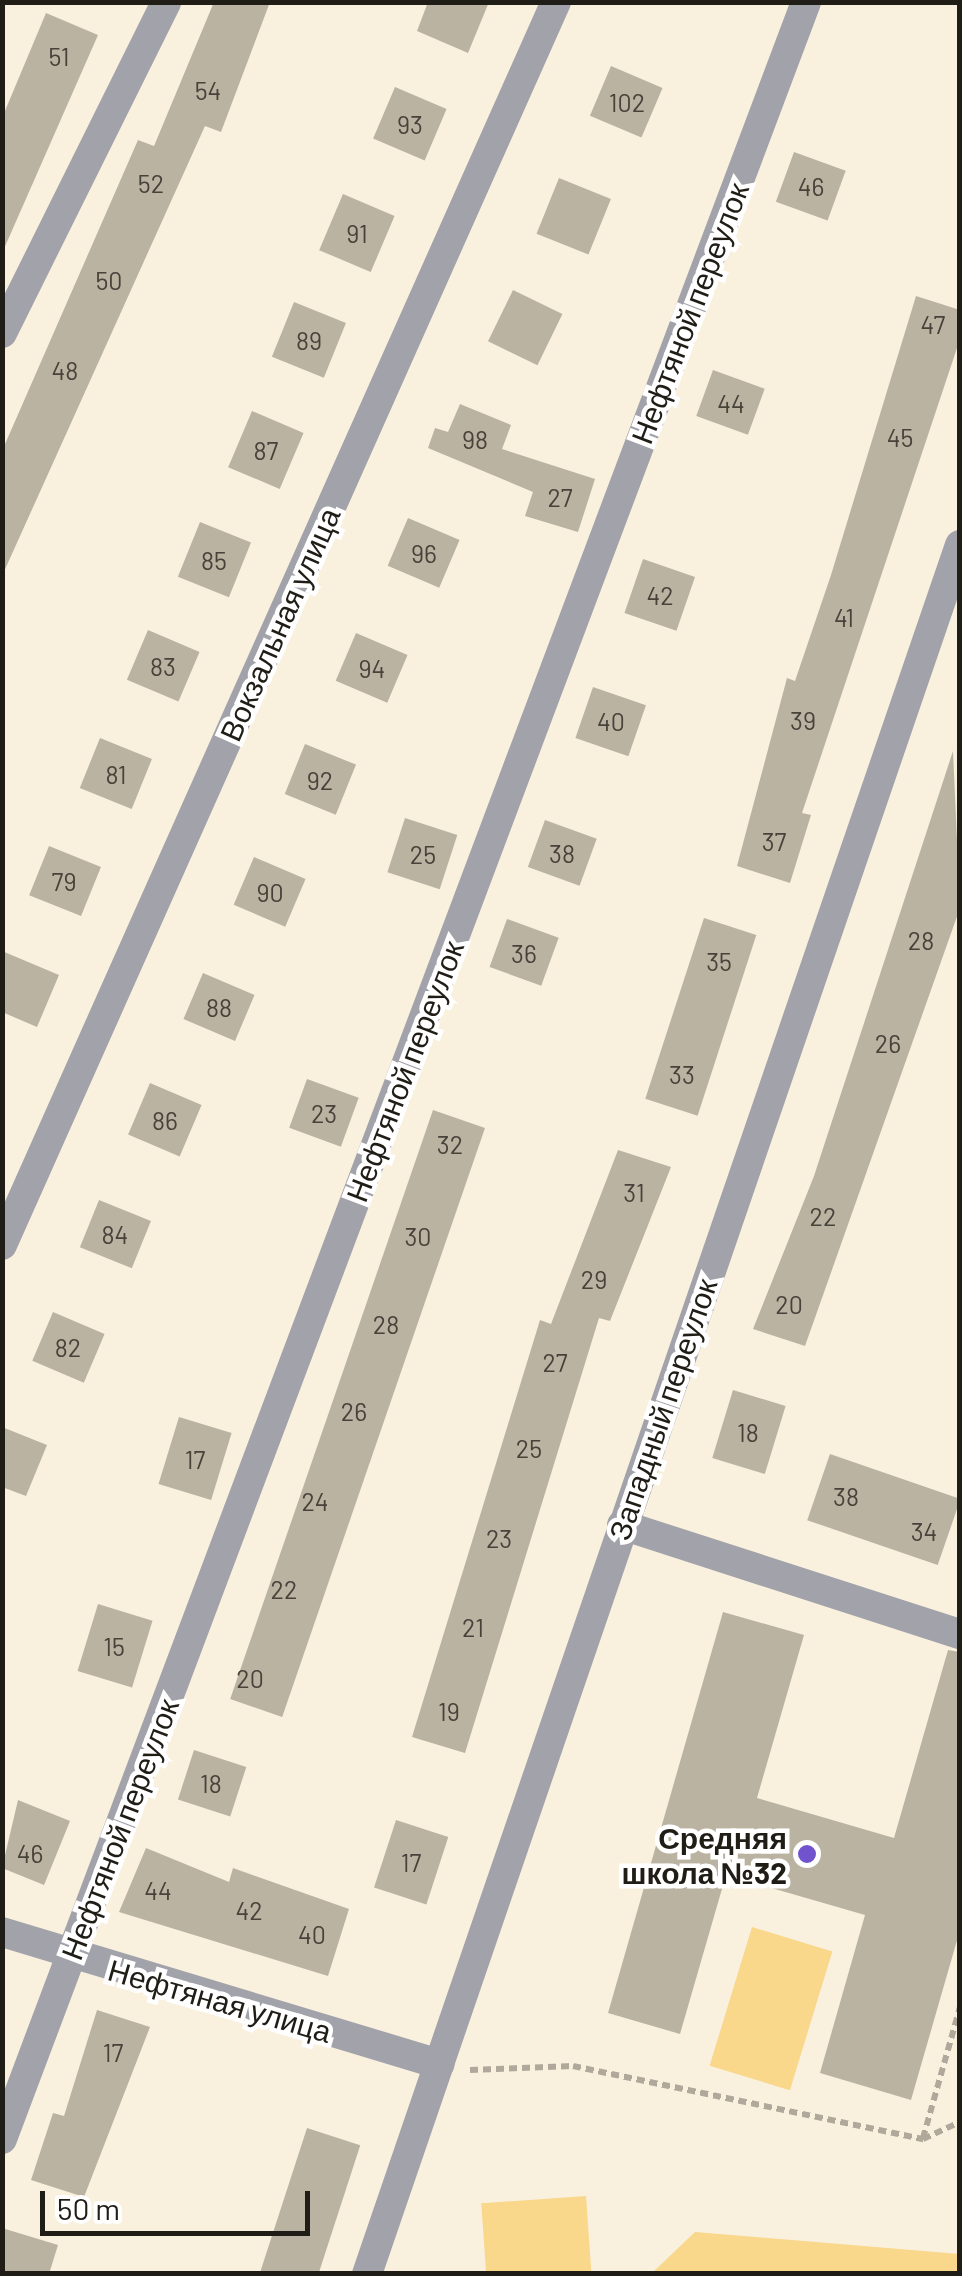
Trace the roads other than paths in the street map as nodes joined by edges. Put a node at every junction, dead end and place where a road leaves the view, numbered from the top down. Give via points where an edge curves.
1 (166, 2) edge
2 (556, 2) edge
3 (806, 2) edge
4 (2, 333) edge
5 (960, 545) edge
6 (2, 1245) edge
7 (622, 1525) junction
8 (960, 1634) edge
9 (2, 1932) edge
10 (71, 1956) junction
11 (439, 2064) junction
12 (2, 2139) edge
13 (366, 2274) edge

1 - 4 street
2 - 6 street, Вокзальная улица
3 - 10 street, Нефтяной переулок
5 - 7 street, Западный переулок
7 - 8 street
7 - 11 street, Западный переулок
9 - 10 street, Нефтяная улица
10 - 11 street, Нефтяная улица
10 - 12 street, Нефтяной переулок
11 - 13 street, Западный переулок

